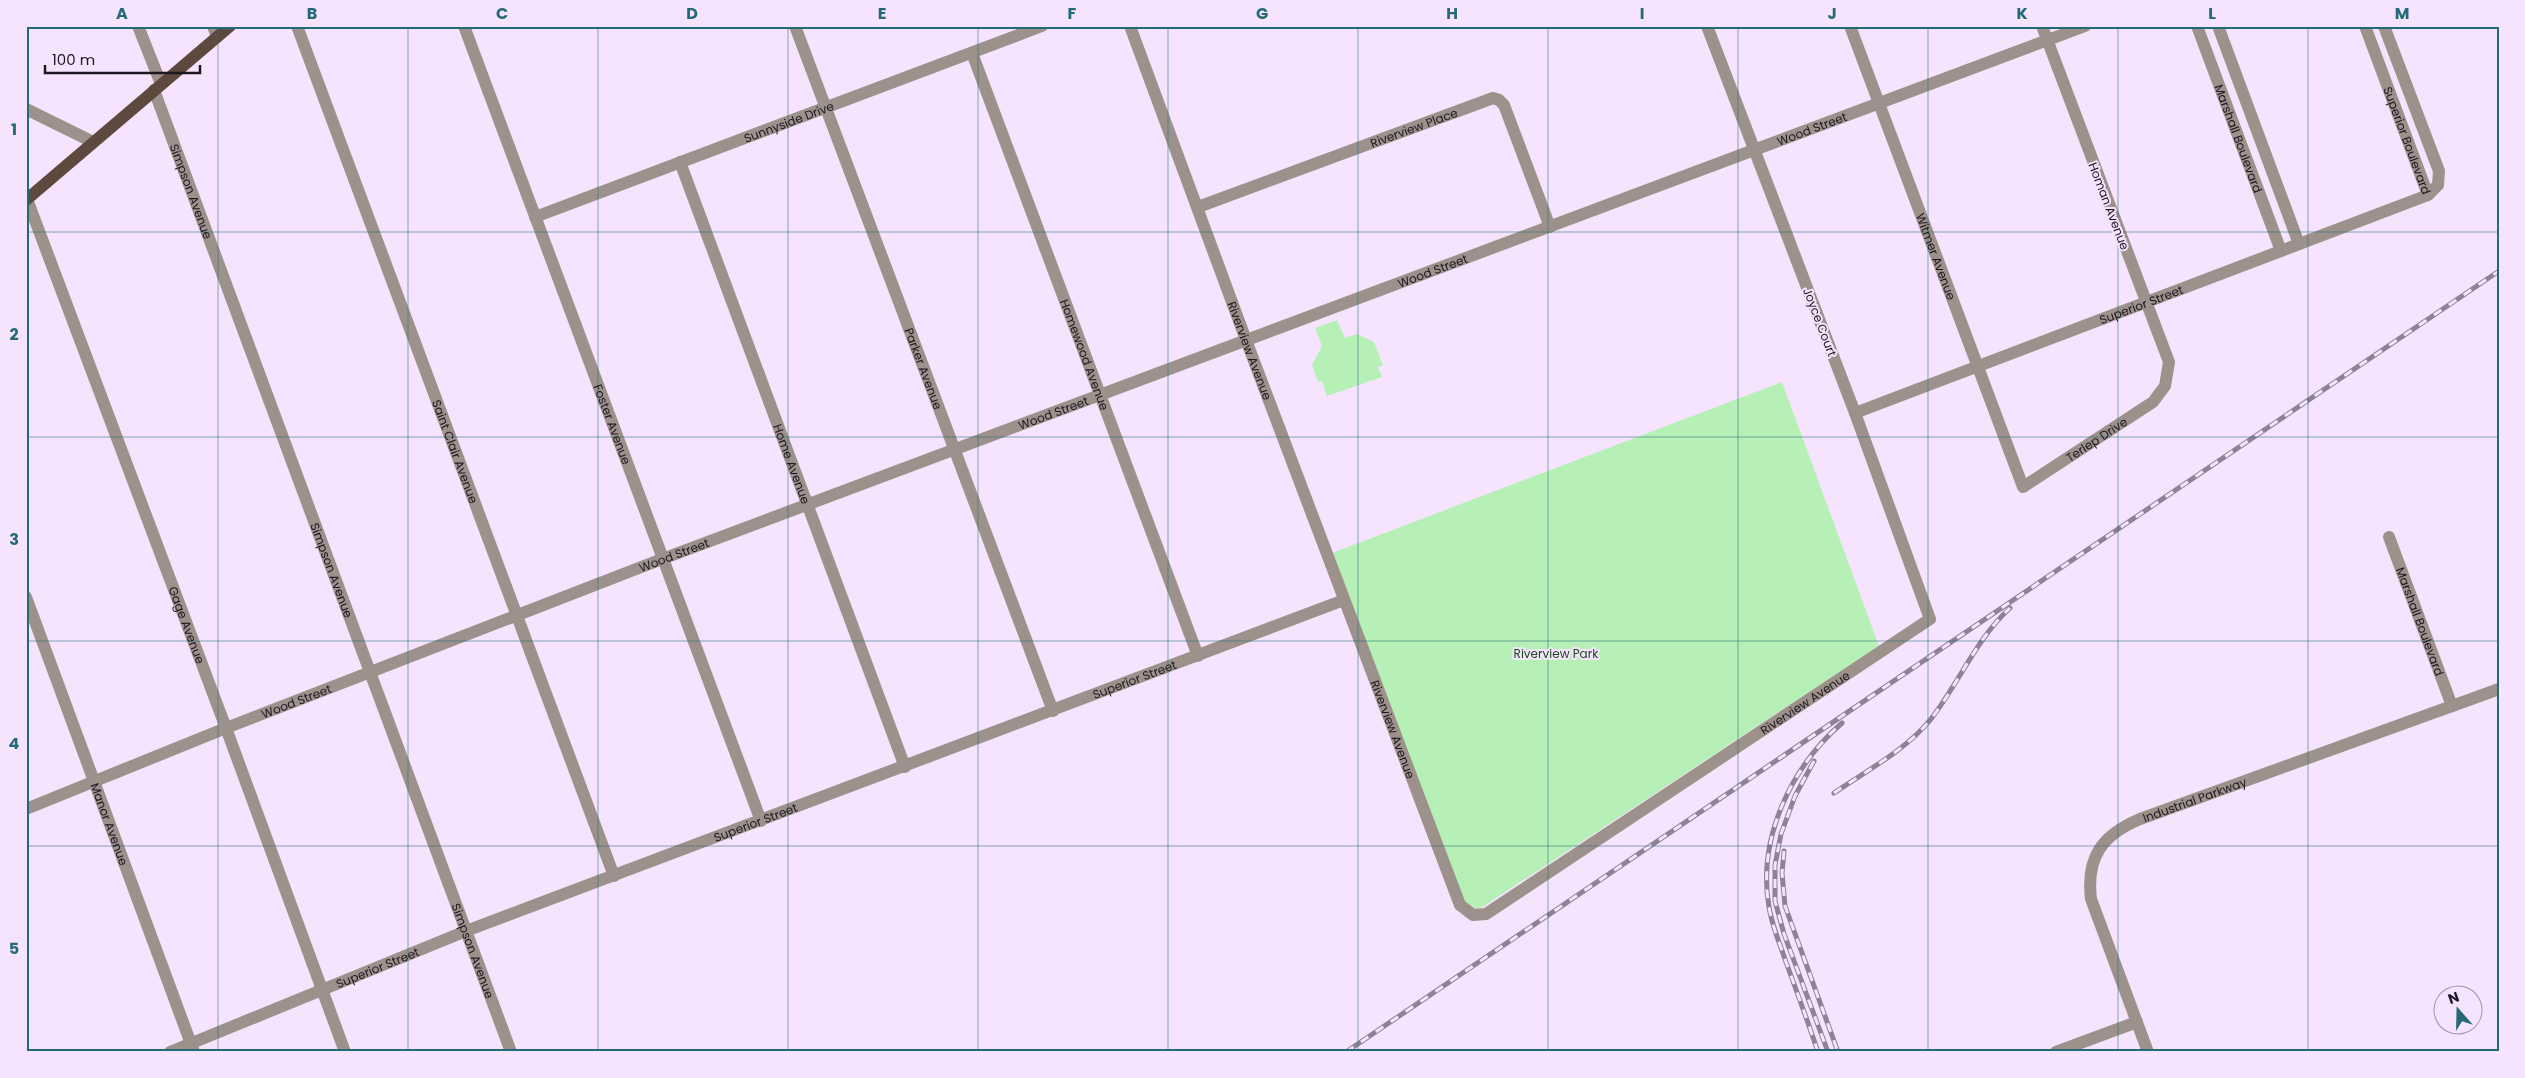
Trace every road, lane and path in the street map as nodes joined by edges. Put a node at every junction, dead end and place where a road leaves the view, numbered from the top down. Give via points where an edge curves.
1 (138, 26) edge
2 (230, 26) edge
3 (297, 26) edge
4 (464, 26) edge
5 (795, 26) edge
6 (1042, 26) edge
7 (1130, 26) edge
8 (1707, 26) edge
9 (1850, 26) edge
10 (2042, 26) edge
11 (2085, 26) edge
12 (2197, 26) edge
13 (2218, 26) edge
14 (2365, 26) edge
15 (2384, 26) edge
16 (215, 32) edge
17 (2048, 40) junction
18 (972, 53) junction
19 (157, 87) junction
20 (1880, 104) junction
21 (826, 108) junction
22 (26, 109) edge
23 (93, 142) junction
24 (1754, 150) junction
25 (680, 162) junction
26 (2428, 195) junction
27 (27, 199) edge
28 (1198, 207) junction
29 (535, 217) junction
30 (1550, 227) junction
31 (2299, 244) junction
32 (2281, 251) junction
33 (2146, 303) junction
34 (1246, 340) junction
35 (1979, 366) junction
36 (2165, 386) joint
37 (1101, 395) junction
38 (1855, 413) junction
39 (956, 449) junction
40 (2023, 487) joint
41 (808, 504) junction
42 (2390, 536) dead end
43 (662, 559) junction
44 (26, 597) edge
45 (1344, 600) junction
46 (517, 615) junction
47 (1930, 619) joint
48 (1198, 656) junction
49 (371, 671) junction
50 (2499, 689) edge
51 (2452, 706) junction
52 (1052, 711) junction
53 (226, 728) junction
54 (905, 767) junction
55 (95, 781) junction
56 (26, 809) edge
57 (761, 821) junction
58 (614, 876) junction
59 (466, 931) junction
60 (321, 989) junction
61 (2137, 1022) junction
62 (192, 1047) edge
63 (170, 1052) edge
64 (345, 1052) edge
65 (511, 1052) edge
66 (2056, 1052) edge
67 (2148, 1052) edge

1 - 19 street, Simpson Avenue
2 - 16 main road
3 - 46 street, Saint Clair Avenue
4 - 29 street, Foster Avenue
5 - 21 street, Parker Avenue
6 - 18 street, Sunnyside Drive
7 - 28 street, Riverview Avenue
8 - 24 street, Joyce Court
9 - 20 street, Witmer Avenue
10 - 17 street, Homan Avenue
11 - 17 street, Wood Street
12 - 32 street, Marshall Boulevard
13 - 31 street, Marshall Boulevard
14 - 26 street, Superior Boulevard
15 - 26 street, Superior Boulevard via 2439,171 2438,185
16 - 19 main road
17 - 20 street, Wood Street
17 - 33 street, Homan Avenue
18 - 21 street, Sunnyside Drive
18 - 37 street, Homewood Avenue
19 - 23 main road
19 - 49 street, Simpson Avenue
20 - 24 street, Wood Street
20 - 35 street, Witmer Avenue
21 - 25 street, Sunnyside Drive
21 - 39 street, Parker Avenue
22 - 23 street
23 - 27 main road
24 - 30 street, Wood Street
24 - 38 street, Joyce Court
25 - 29 street, Sunnyside Drive
25 - 41 street, Home Avenue
26 - 31 street, Superior Street
27 - 53 street, Gage Avenue
28 - 30 street, Riverview Place via 1493,98 1504,105
28 - 34 street, Riverview Avenue
29 - 43 street, Foster Avenue
30 - 34 street, Wood Street
31 - 32 street, Superior Street
32 - 33 street, Superior Street
33 - 35 street, Superior Street
33 - 36 street, Homan Avenue via 2169,362
34 - 37 street, Wood Street
34 - 45 street, Riverview Avenue
35 - 38 street, Superior Street
35 - 40 street, Witmer Avenue
36 - 40 street, Terlep Drive via 2153,402
37 - 39 street, Wood Street
37 - 48 street, Homewood Avenue
38 - 47 street, Joyce Court
39 - 41 street, Wood Street
39 - 52 street, Parker Avenue
41 - 43 street, Wood Street
41 - 54 street, Home Avenue
42 - 51 street, Marshall Boulevard
43 - 46 street, Wood Street
43 - 57 street, Foster Avenue
44 - 55 street, Manor Avenue
45 - 47 street, Riverview Avenue via 1460,906 1473,915 1486,914
45 - 48 street, Superior Street
46 - 49 street, Wood Street
46 - 58 street, Saint Clair Avenue
48 - 52 street, Superior Street
49 - 53 street, Wood Street
49 - 59 street, Simpson Avenue
50 - 51 street, Industrial Parkway
51 - 61 street, Industrial Parkway via 2140,819 2116,830 2109,837 2094,858 2090,878 2091,899
52 - 54 street, Superior Street
53 - 55 street, Wood Street
53 - 60 street, Gage Avenue
54 - 57 street, Superior Street
55 - 56 street, Wood Street
55 - 62 street, Manor Avenue
57 - 58 street, Superior Street
58 - 59 street, Superior Street
59 - 60 street, Superior Street
59 - 65 street, Simpson Avenue
60 - 62 street, Superior Street
60 - 64 street, Gage Avenue
61 - 66 street
61 - 67 street, Industrial Parkway
62 - 63 street, Superior Street

